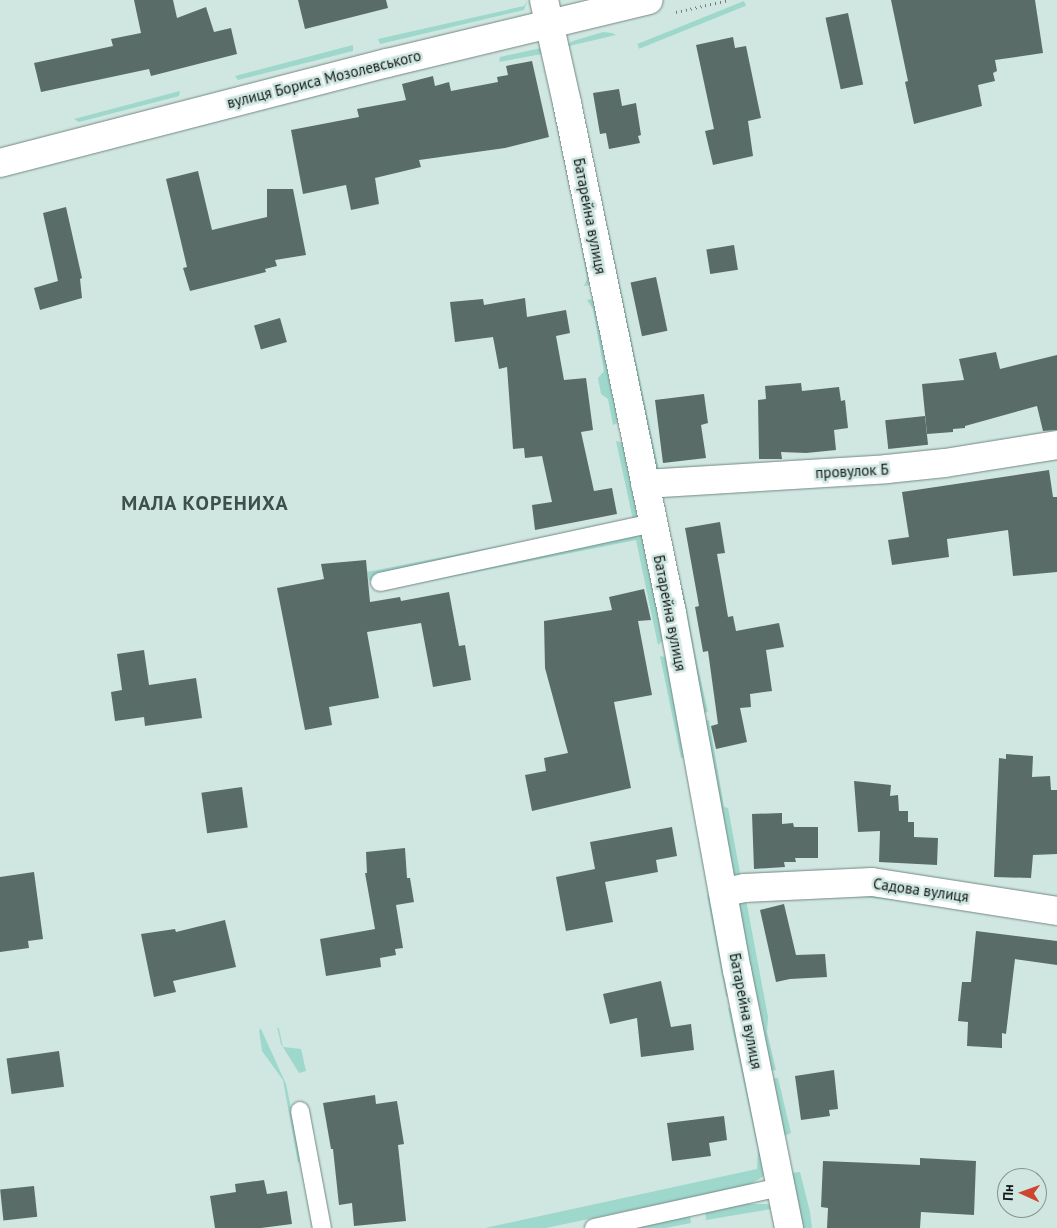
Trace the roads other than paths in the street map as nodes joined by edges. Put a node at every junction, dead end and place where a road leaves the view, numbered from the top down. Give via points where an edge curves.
1 (649, 0) edge
2 (546, 11) edge
3 (0, 163) edge
4 (1057, 446) edge
5 (645, 484) junction
6 (652, 523) junction
7 (380, 582) dead end
8 (724, 892) junction
9 (1057, 911) edge
10 (300, 1111) dead end
11 (781, 1187) junction
12 (322, 1228) edge
13 (594, 1228) edge
14 (789, 1228) edge

1 - 2 street, вулиця Бориса Мозолевського
2 - 3 street, вулиця Бориса Мозолевського
2 - 5 street, Батарейна вулиця
4 - 5 street, провулок Б via 887,469
5 - 6 street, Батарейна вулиця
6 - 7 lane
6 - 8 street, Батарейна вулиця
8 - 9 street, Садова вулиця via 744,888 872,882
8 - 11 street, Батарейна вулиця
10 - 12 lane
11 - 13 lane
11 - 14 street, Батарейна вулиця

